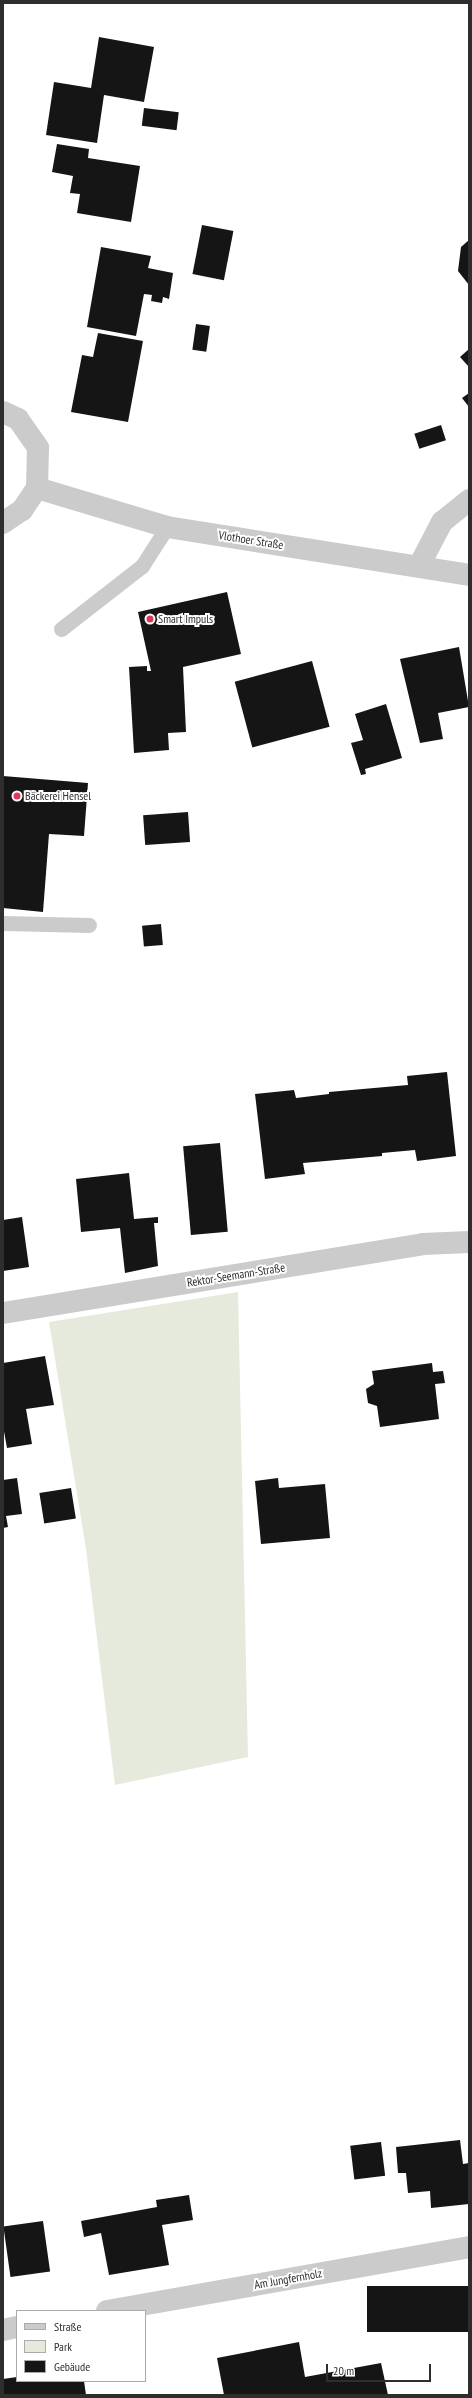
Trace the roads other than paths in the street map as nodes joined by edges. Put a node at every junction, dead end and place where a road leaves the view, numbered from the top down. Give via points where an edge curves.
1 (3, 412) edge
2 (37, 488) junction
3 (469, 500) edge
4 (3, 523) edge
5 (167, 527) junction
6 (419, 566) junction
7 (469, 575) edge
8 (61, 629) dead end
9 (3, 923) edge
10 (89, 925) dead end
11 (469, 1242) edge
12 (3, 1313) edge
13 (469, 2247) edge
14 (113, 2310) edge
15 (16, 2327) edge
16 (3, 2330) edge

1 - 2 street via 18,419 38,448
2 - 4 street via 22,510
2 - 5 street, Vlothoer Straße
3 - 6 street via 442,522
5 - 6 street, Vlothoer Straße
5 - 8 lane via 142,566
6 - 7 street, Vlothoer Straße
9 - 10 lane
11 - 12 street, Rektor-Seemann-Straße via 423,1244
13 - 14 street, Am Jungfernholz
15 - 16 street

